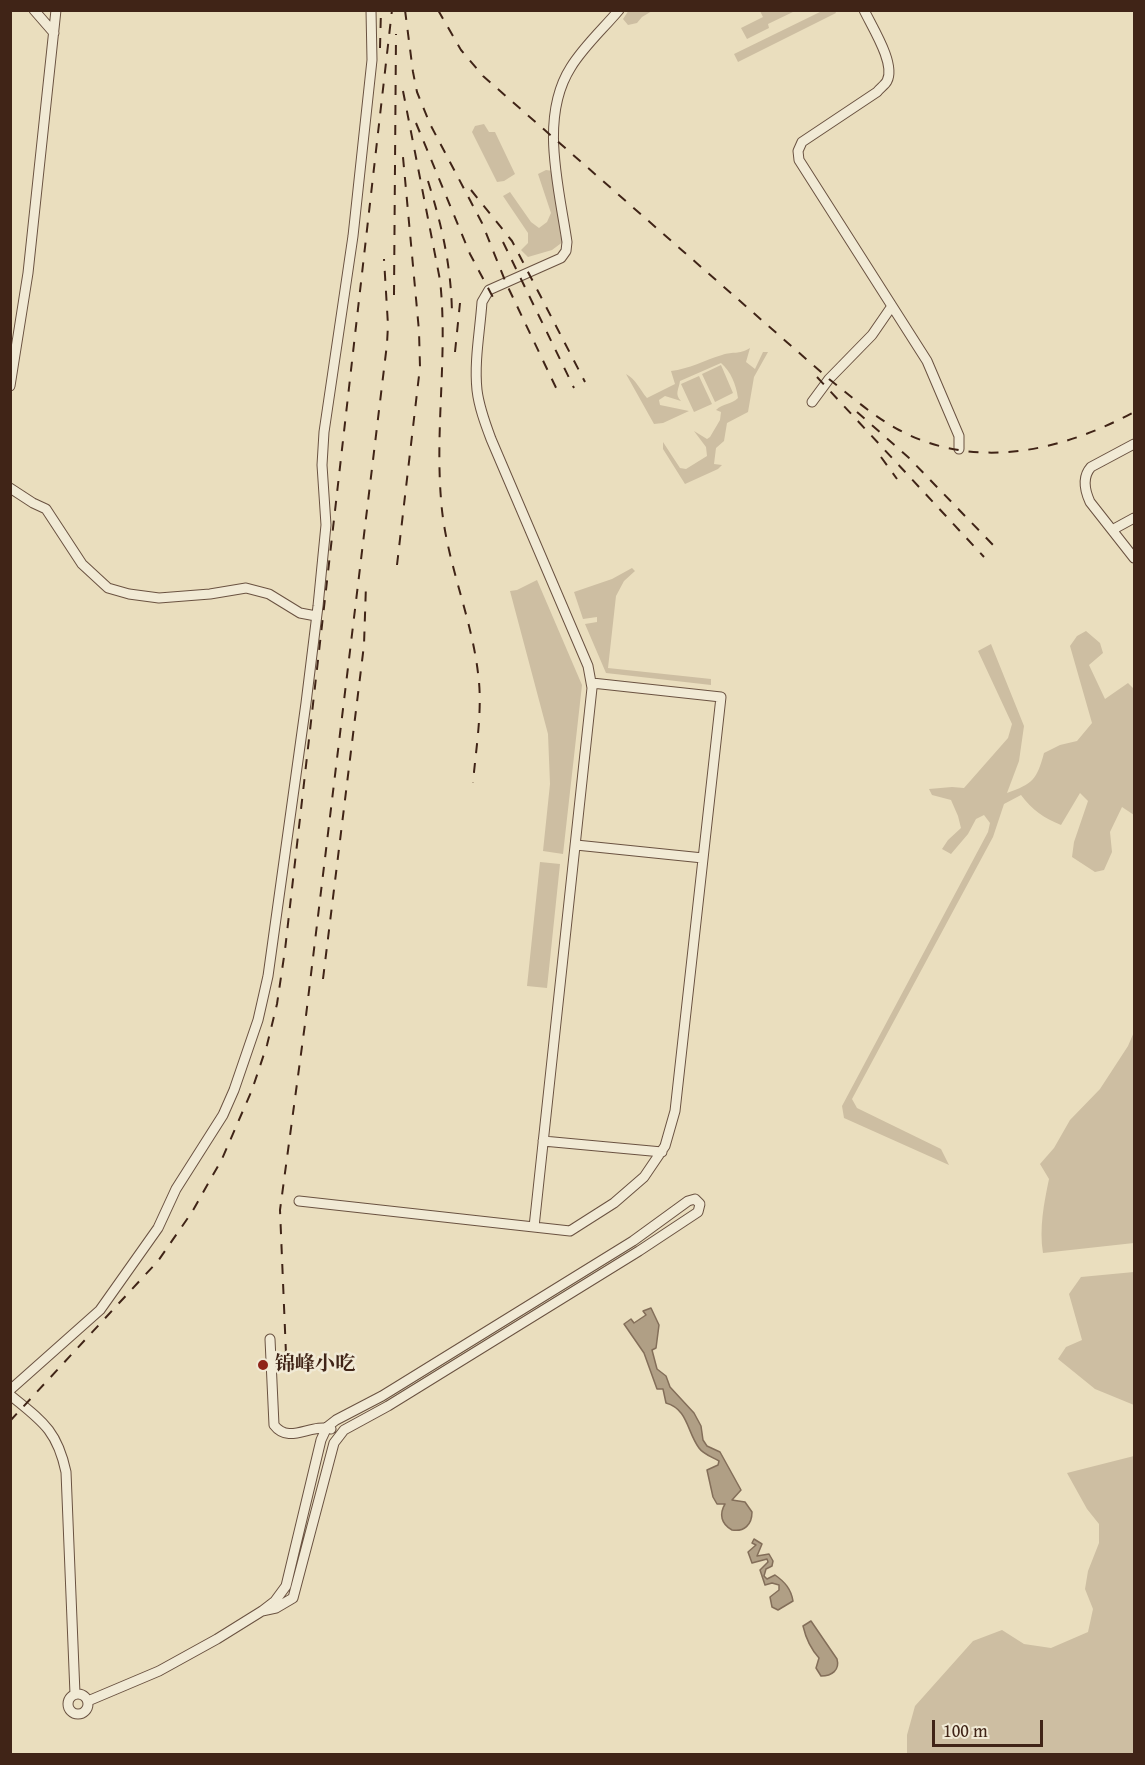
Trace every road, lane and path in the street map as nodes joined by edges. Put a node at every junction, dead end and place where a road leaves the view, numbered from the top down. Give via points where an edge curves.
1 (34, 10) edge
2 (56, 10) edge
3 (371, 10) edge
4 (619, 10) edge
5 (864, 10) edge
6 (54, 33) junction
7 (892, 306) junction
8 (10, 386) edge
9 (812, 402) dead end
10 (1134, 444) edge
11 (959, 449) dead end
12 (10, 488) edge
13 (1134, 519) edge
14 (1112, 530) junction
15 (1134, 558) edge
16 (316, 616) junction
17 (592, 683) junction
18 (576, 845) junction
19 (703, 858) junction
20 (543, 1141) junction
21 (662, 1152) junction
22 (299, 1201) dead end
23 (534, 1227) junction
24 (270, 1339) dead end
25 (10, 1392) edge
26 (323, 1427) junction
27 (339, 1436) junction
28 (262, 1611) junction
29 (75, 1694) junction
30 (88, 1701) junction

1 - 6 street
2 - 6 street
3 - 16 street via 372,60 356,214 324,432 326,525
4 - 17 street via 572,66 554,109 556,173 566,251 561,258 489,290 482,302 476,369 482,415
5 - 7 street via 887,57 886,83 802,142 798,151 799,160
6 - 8 street via 28,273
7 - 9 street via 872,335
7 - 11 street via 937,382 959,436
10 - 14 street via 1087,472 1090,502
12 - 16 street via 46,509 82,564 108,588 159,598 246,588 269,594 300,613
13 - 14 street
14 - 15 street
16 - 25 street via 268,976 234,1090 224,1114 176,1189 158,1228 100,1310
17 - 18 street
17 - 19 street via 721,697
18 - 19 street
18 - 20 street
19 - 21 street via 675,1111
20 - 21 street
20 - 23 street
21 - 23 street via 629,1191 570,1231
22 - 23 street
24 - 26 street via 274,1425 291,1434
25 - 29 street via 43,1423 61,1450 66,1472
26 - 27 street
26 - 27 street via 382,1396 633,1241 688,1201 695,1199 700,1203 698,1212 639,1251
26 - 28 street via 286,1586
27 - 28 street via 295,1594 290,1601
28 - 30 street via 159,1671
29 - 30 street
29 - 30 street via 68,1704 72,1713 84,1712

